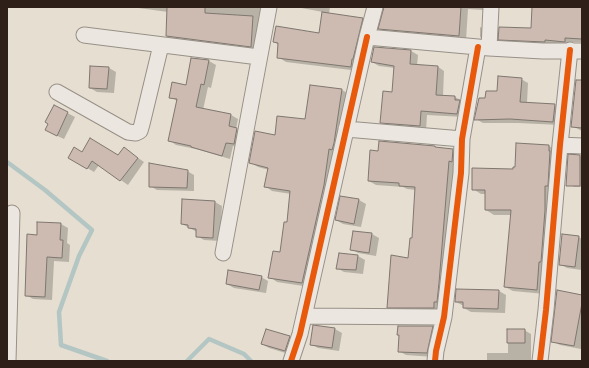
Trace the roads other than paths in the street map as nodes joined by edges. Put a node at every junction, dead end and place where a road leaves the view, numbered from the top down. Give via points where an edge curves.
1 (269, 7) edge
2 (374, 7) edge
3 (491, 7) edge
4 (84, 35) dead end
5 (367, 37) junction
6 (161, 45) junction
7 (484, 48) junction
8 (576, 51) edge
9 (259, 57) junction
10 (57, 92) dead end
11 (346, 129) junction
12 (462, 139) junction
13 (560, 145) junction
14 (582, 146) edge
15 (12, 213) dead end
16 (223, 253) dead end
17 (304, 316) junction
18 (444, 317) junction
19 (8, 361) edge
20 (291, 361) edge
21 (435, 361) edge
22 (540, 361) edge

1 - 9 street
2 - 5 street
3 - 7 street
4 - 6 street
5 - 7 street
5 - 11 street
6 - 9 street
6 - 10 street via 142,124 140,131 136,133 128,132
7 - 8 street
7 - 12 street
8 - 13 street
9 - 16 street
11 - 12 street
11 - 17 street
12 - 18 street
13 - 14 street
13 - 22 street
15 - 19 street
17 - 18 street
17 - 20 street
18 - 21 street

